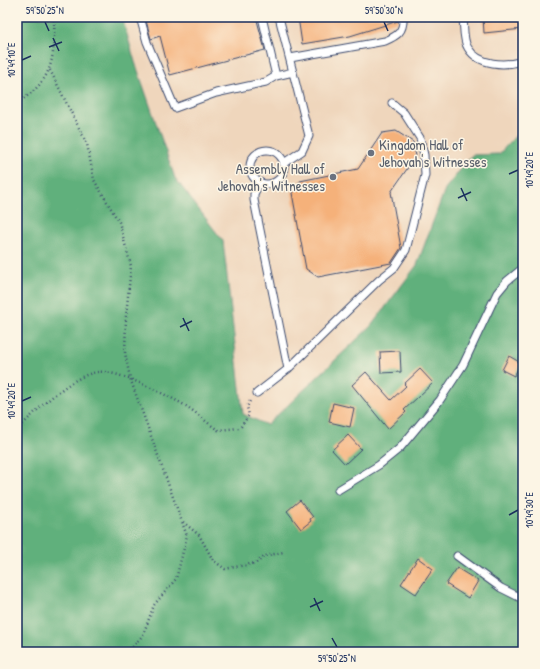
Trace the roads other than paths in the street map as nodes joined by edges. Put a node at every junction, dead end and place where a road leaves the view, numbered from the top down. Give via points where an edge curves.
1 (140, 17) edge
2 (262, 17) edge
3 (279, 17) edge
4 (403, 17) edge
5 (463, 17) edge
6 (290, 58) junction
7 (523, 61) edge
8 (294, 72) junction
9 (276, 76) junction
10 (392, 103) dead end
11 (284, 163) junction
12 (260, 182) junction
13 (523, 268) edge
14 (288, 369) junction
15 (257, 393) road end
16 (338, 490) dead end
17 (458, 556) dead end
18 (523, 599) edge

1 - 9 lane via 147,42 175,108 216,93 266,82
2 - 9 lane
3 - 6 lane
4 - 6 lane via 401,32 385,41
5 - 7 lane via 467,48 478,58 492,63 511,64
6 - 8 lane
8 - 9 lane
8 - 11 lane via 309,136 302,151
10 - 14 lane via 410,121 420,138 424,155 425,174 406,250 394,268
11 - 12 lane via 283,174 277,181 269,184
11 - 12 lane via 282,156 275,151 266,149 258,152 252,158 250,167 252,175
12 - 14 lane via 254,200
13 - 16 lane via 498,293 463,365 440,400 400,448 379,465
14 - 15 lane
17 - 18 lane via 501,588

